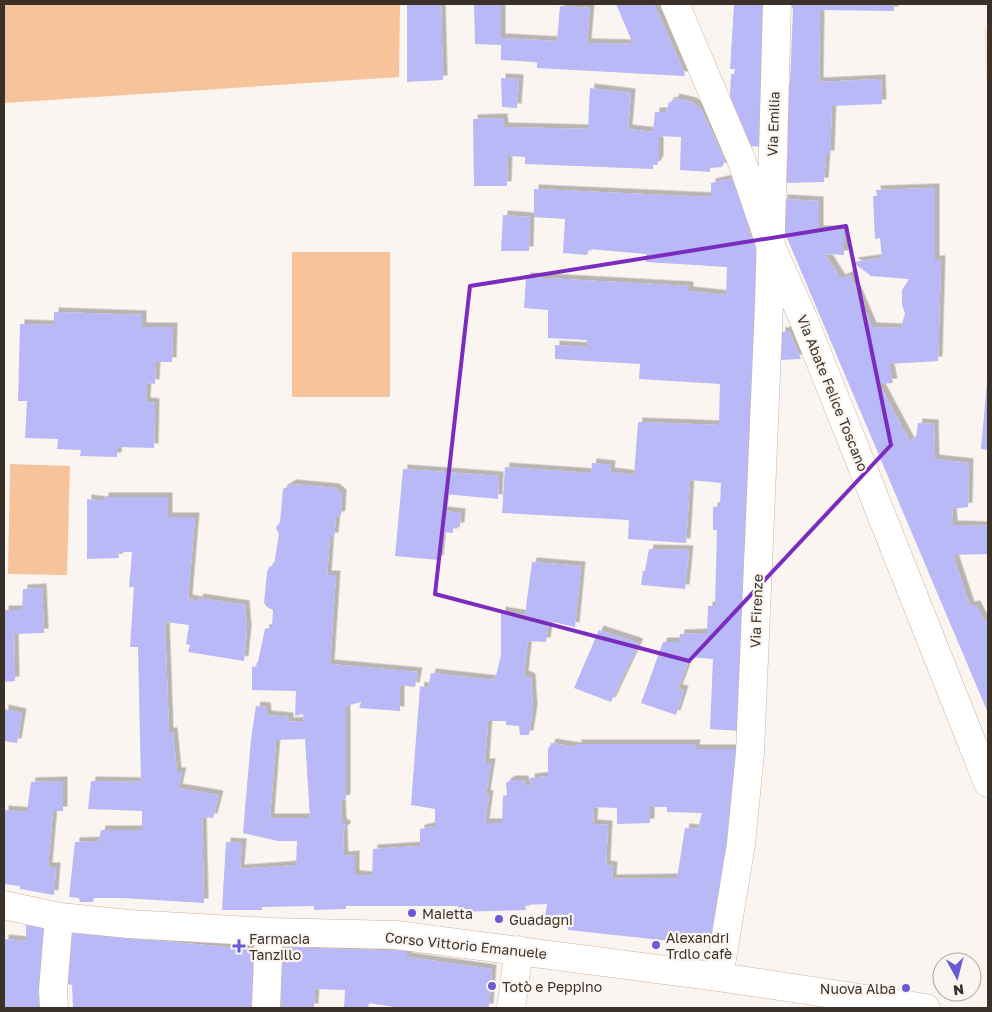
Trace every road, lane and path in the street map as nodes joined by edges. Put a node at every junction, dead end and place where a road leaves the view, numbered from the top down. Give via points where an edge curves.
1 (675, 4) edge
2 (777, 4) edge
3 (770, 244) junction
4 (988, 783) edge
5 (4, 905) edge
6 (59, 917) junction
7 (268, 932) junction
8 (519, 950) junction
9 (719, 977) junction
10 (54, 1008) edge
11 (266, 1008) edge
12 (511, 1008) edge
13 (926, 1008) edge

1 - 3 street, Via Abate Felice Toscano via 741,159
2 - 3 street, Via Emilia
3 - 4 street, Via Abate Felice Toscano via 803,318
3 - 9 street, Via Firenze via 750,753 742,844
5 - 6 street, Corso Vittorio Emanuele
6 - 7 street, Corso Vittorio Emanuele
6 - 10 street
7 - 8 street, Corso Vittorio Emanuele via 396,935
7 - 11 street
8 - 9 street, Corso Vittorio Emanuele
8 - 12 street
9 - 13 street, Corso Vittorio Emanuele

